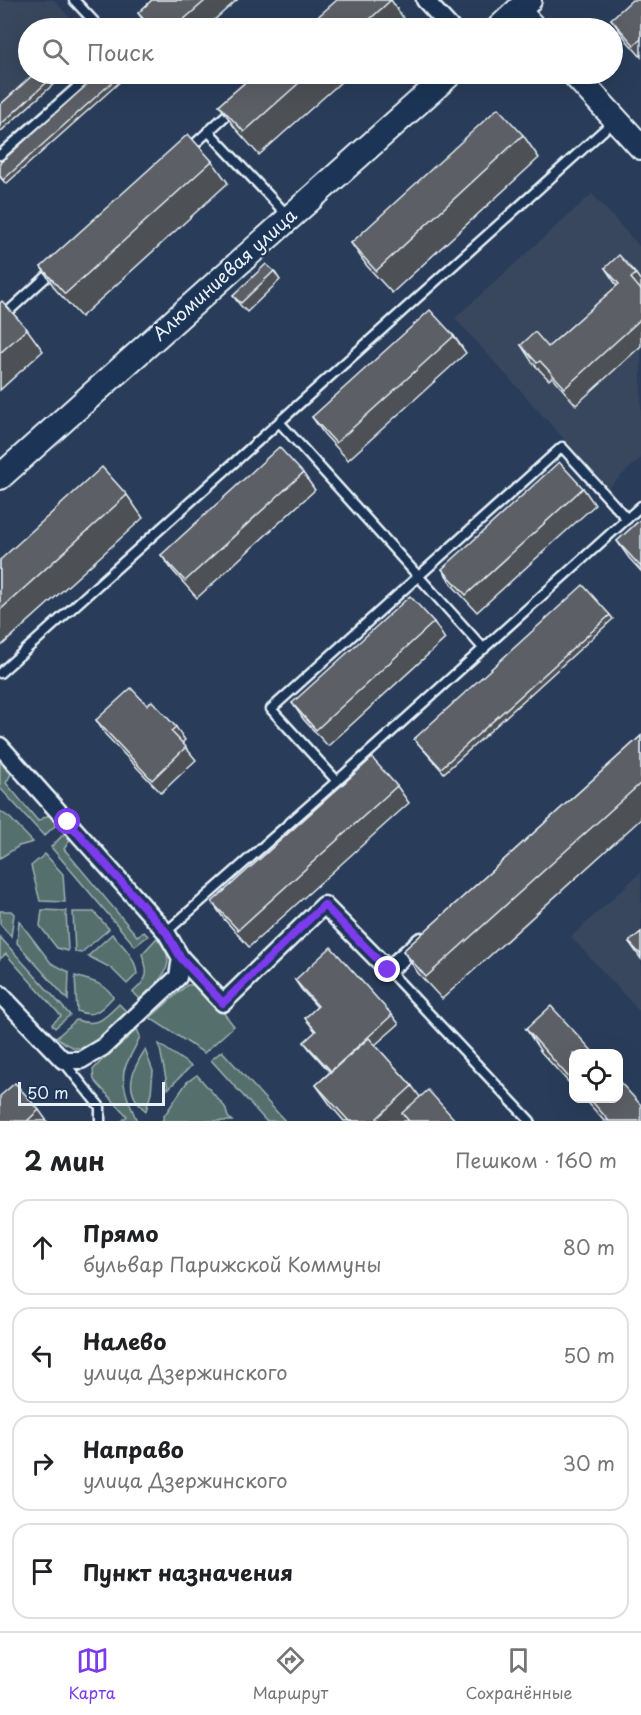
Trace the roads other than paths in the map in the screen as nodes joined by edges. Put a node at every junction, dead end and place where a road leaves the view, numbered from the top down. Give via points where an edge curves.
1 (74, 0) edge
2 (425, 0) edge
3 (91, 18) edge
4 (442, 18) edge
5 (81, 84) edge
6 (439, 84) edge
7 (583, 84) edge
8 (240, 102) edge
9 (616, 119) junction
10 (208, 131) junction
11 (641, 147) edge
12 (183, 154) edge
13 (0, 155) edge
14 (290, 218) junction
15 (64, 261) edge
16 (0, 319) edge
17 (280, 423) junction
18 (0, 477) edge
19 (641, 506) edge
20 (627, 519) junction
21 (418, 576) junction
22 (484, 649) junction
23 (0, 673) edge
24 (0, 746) edge
25 (336, 781) junction
26 (433, 930) edge
27 (166, 932) junction
28 (181, 958) junction
29 (388, 970) junction
30 (0, 994) edge
31 (63, 1060) junction
32 (100, 1121) edge
33 (530, 1121) edge

1 - 3 lane
2 - 4 street
5 - 13 lane
6 - 14 main road, Алюминиевая улица
7 - 9 main road
8 - 10 lane
9 - 11 main road
9 - 17 lane
10 - 12 lane
10 - 14 lane
14 - 18 main road, Алюминиевая улица
15 - 16 lane
17 - 21 lane
17 - 23 lane
19 - 20 lane
20 - 21 lane via 562,447
20 - 22 lane
21 - 22 lane
21 - 25 lane via 271,709
22 - 25 lane
24 - 27 street
25 - 27 lane
26 - 29 street
27 - 28 street
28 - 29 street via 223,1003 324,905
28 - 31 street via 178,977 103,1047 81,1060
29 - 33 lane
30 - 31 street
31 - 32 lane via 100,1107

